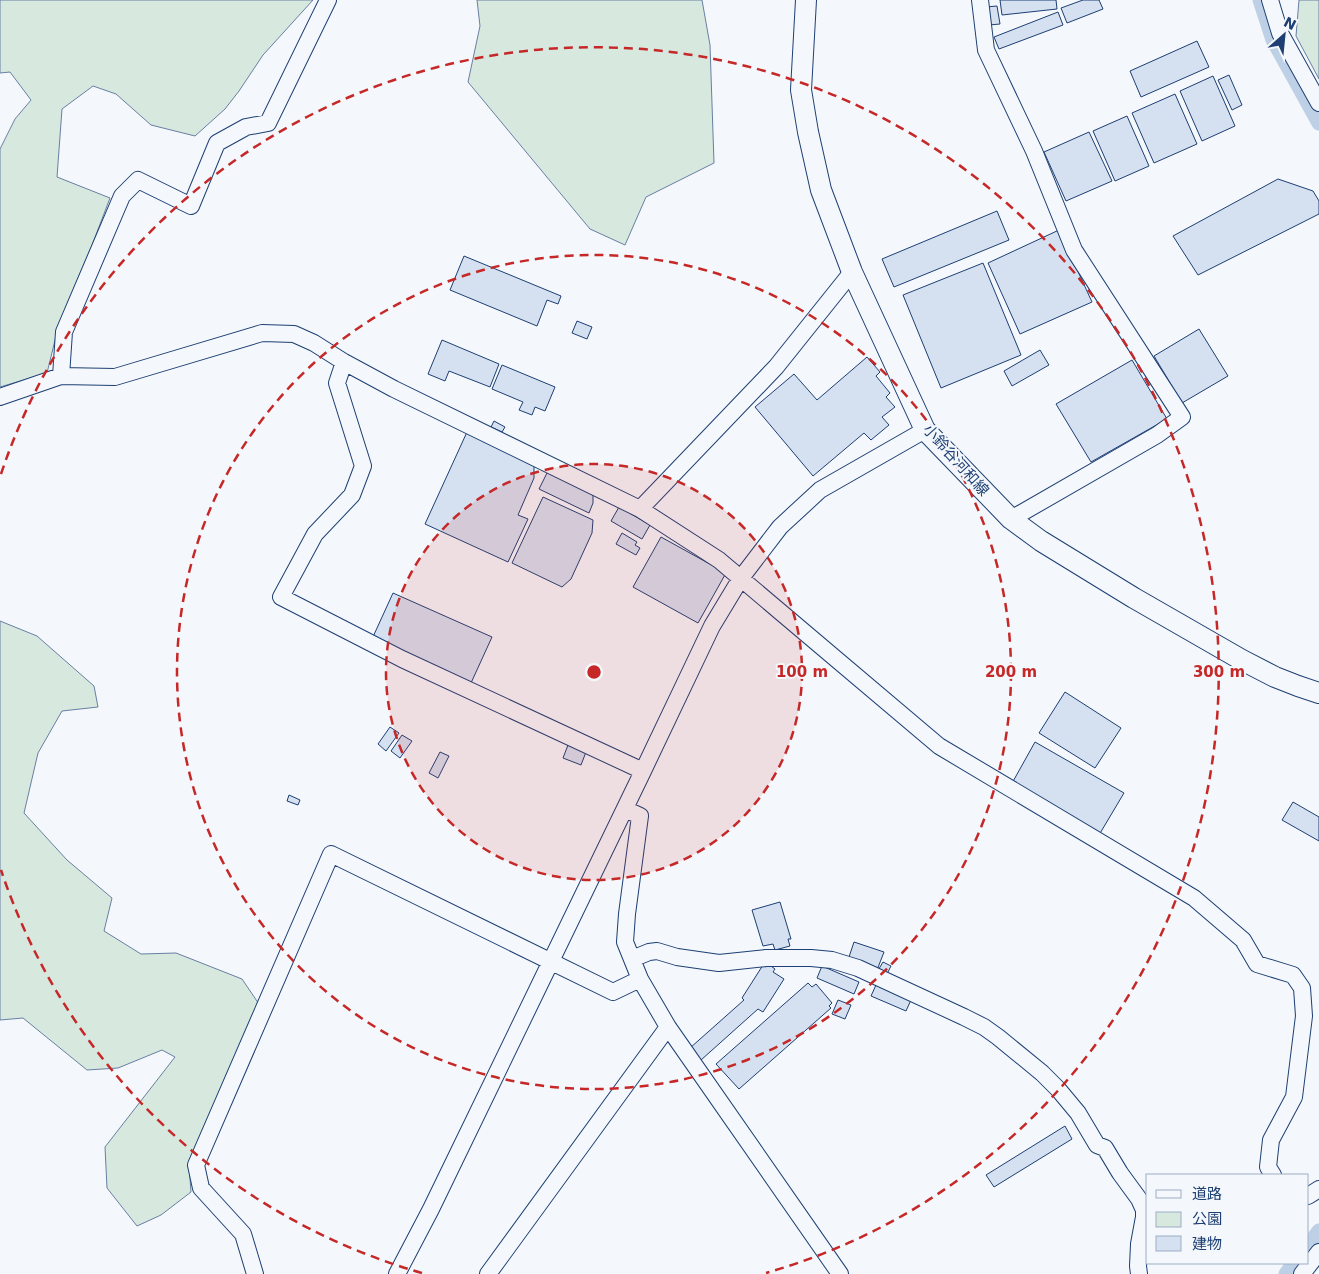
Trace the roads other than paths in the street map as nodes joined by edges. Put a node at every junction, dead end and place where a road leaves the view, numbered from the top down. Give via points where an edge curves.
1 (328, 0) edge
2 (806, 0) edge
3 (980, 0) edge
4 (1270, 0) edge
5 (1319, 103) edge
6 (852, 272) junction
7 (344, 362) junction
8 (61, 376) junction
9 (0, 397) edge
10 (925, 430) junction
11 (640, 509) junction
12 (1011, 519) junction
13 (741, 578) junction
14 (1319, 693) edge
15 (644, 771) junction
16 (625, 809) junction
17 (632, 959) junction
18 (551, 961) junction
19 (640, 979) junction
20 (668, 1027) junction
21 (1272, 1174) edge
22 (1319, 1252) edge
23 (255, 1274) edge
24 (397, 1274) edge
25 (488, 1274) edge
26 (840, 1274) edge
27 (1139, 1274) edge
28 (1302, 1274) edge

1 - 8 street via 268,123 246,128 217,143 191,206 138,180 122,196 64,332
2 - 6 main road, 小鈴谷河和線 via 801,90 808,132 821,190
3 - 12 street via 986,50 1034,151 1074,250 1182,417 1158,435
4 - 5 street via 1280,33
6 - 10 main road, 小鈴谷河和線
6 - 11 street via 776,367
7 - 8 street via 294,334 262,333 115,377
7 - 11 street
7 - 15 street via 338,382 364,466 352,495 315,534 281,598 402,659
8 - 9 street
10 - 12 main road, 小鈴谷河和線
10 - 13 street via 820,490 780,527
11 - 13 street
12 - 14 main road, 小鈴谷河和線 via 1134,598 1242,660 1275,677
13 - 15 street via 712,626
13 - 21 street via 939,746 1194,898 1243,940 1257,964 1293,975 1302,988 1304,1016 1294,1097 1271,1140 1268,1167
15 - 16 street
16 - 17 street via 640,816 625,942
16 - 18 street
17 - 19 street
17 - 27 street via 657,951 718,963 766,958 832,960 874,975 984,1027 1058,1089 1098,1145 1105,1148 1139,1199 1144,1210
18 - 19 street via 613,992
18 - 23 street via 331,854 196,1165 201,1188 243,1234
18 - 24 street
19 - 20 street
20 - 25 street
20 - 26 street
22 - 28 street

